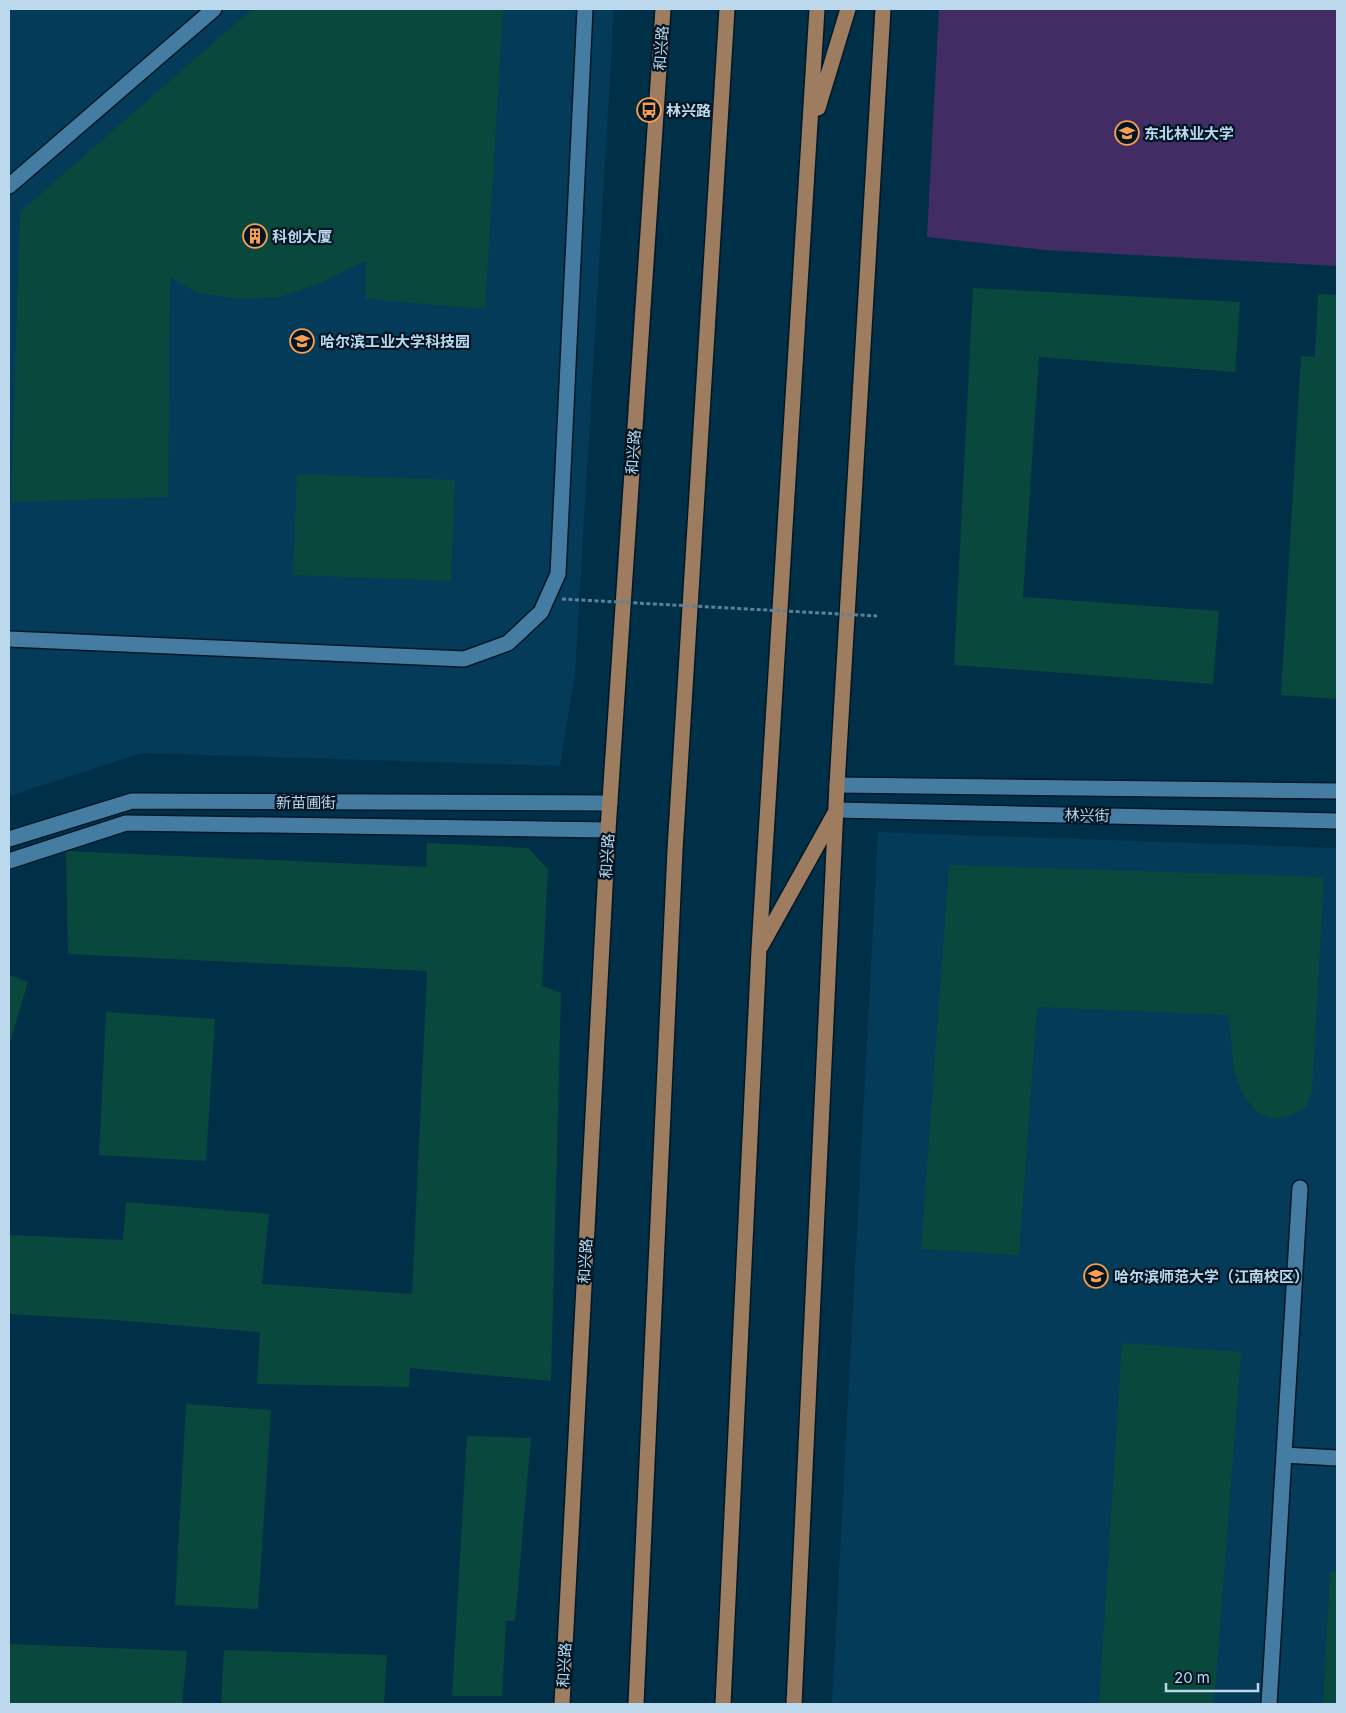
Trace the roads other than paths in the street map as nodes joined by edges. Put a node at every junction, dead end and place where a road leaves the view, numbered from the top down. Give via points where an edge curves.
1 (214, 9) edge
2 (585, 9) edge
3 (663, 9) edge
4 (727, 9) edge
5 (817, 9) edge
6 (848, 9) edge
7 (883, 9) edge
8 (810, 131) junction
9 (9, 186) edge
10 (9, 639) edge
11 (837, 785) junction
12 (1337, 791) edge
13 (610, 803) junction
14 (837, 810) junction
15 (1337, 821) edge
16 (608, 830) junction
17 (9, 839) edge
18 (9, 861) edge
19 (759, 949) junction
20 (1300, 1188) dead end
21 (1284, 1455) junction
22 (1337, 1458) edge
23 (562, 1704) edge
24 (636, 1704) edge
25 (723, 1704) edge
26 (794, 1704) edge
27 (1269, 1704) edge

1 - 9 main road
2 - 10 main road via 558,574 542,612 508,644 464,659
3 - 13 highway, 和兴路
4 - 24 highway via 675,850
5 - 8 highway
6 - 8 highway
7 - 11 highway
8 - 19 highway
11 - 12 main road, 林兴街
11 - 14 highway
13 - 16 highway, 和兴路
13 - 17 main road, 新苗圃街 via 132,801
14 - 15 main road, 林兴街
14 - 19 highway
14 - 26 highway
16 - 18 main road, 新苗圃街 via 126,823
16 - 23 highway, 和兴路
19 - 25 highway
20 - 21 main road
21 - 22 main road
21 - 27 main road

